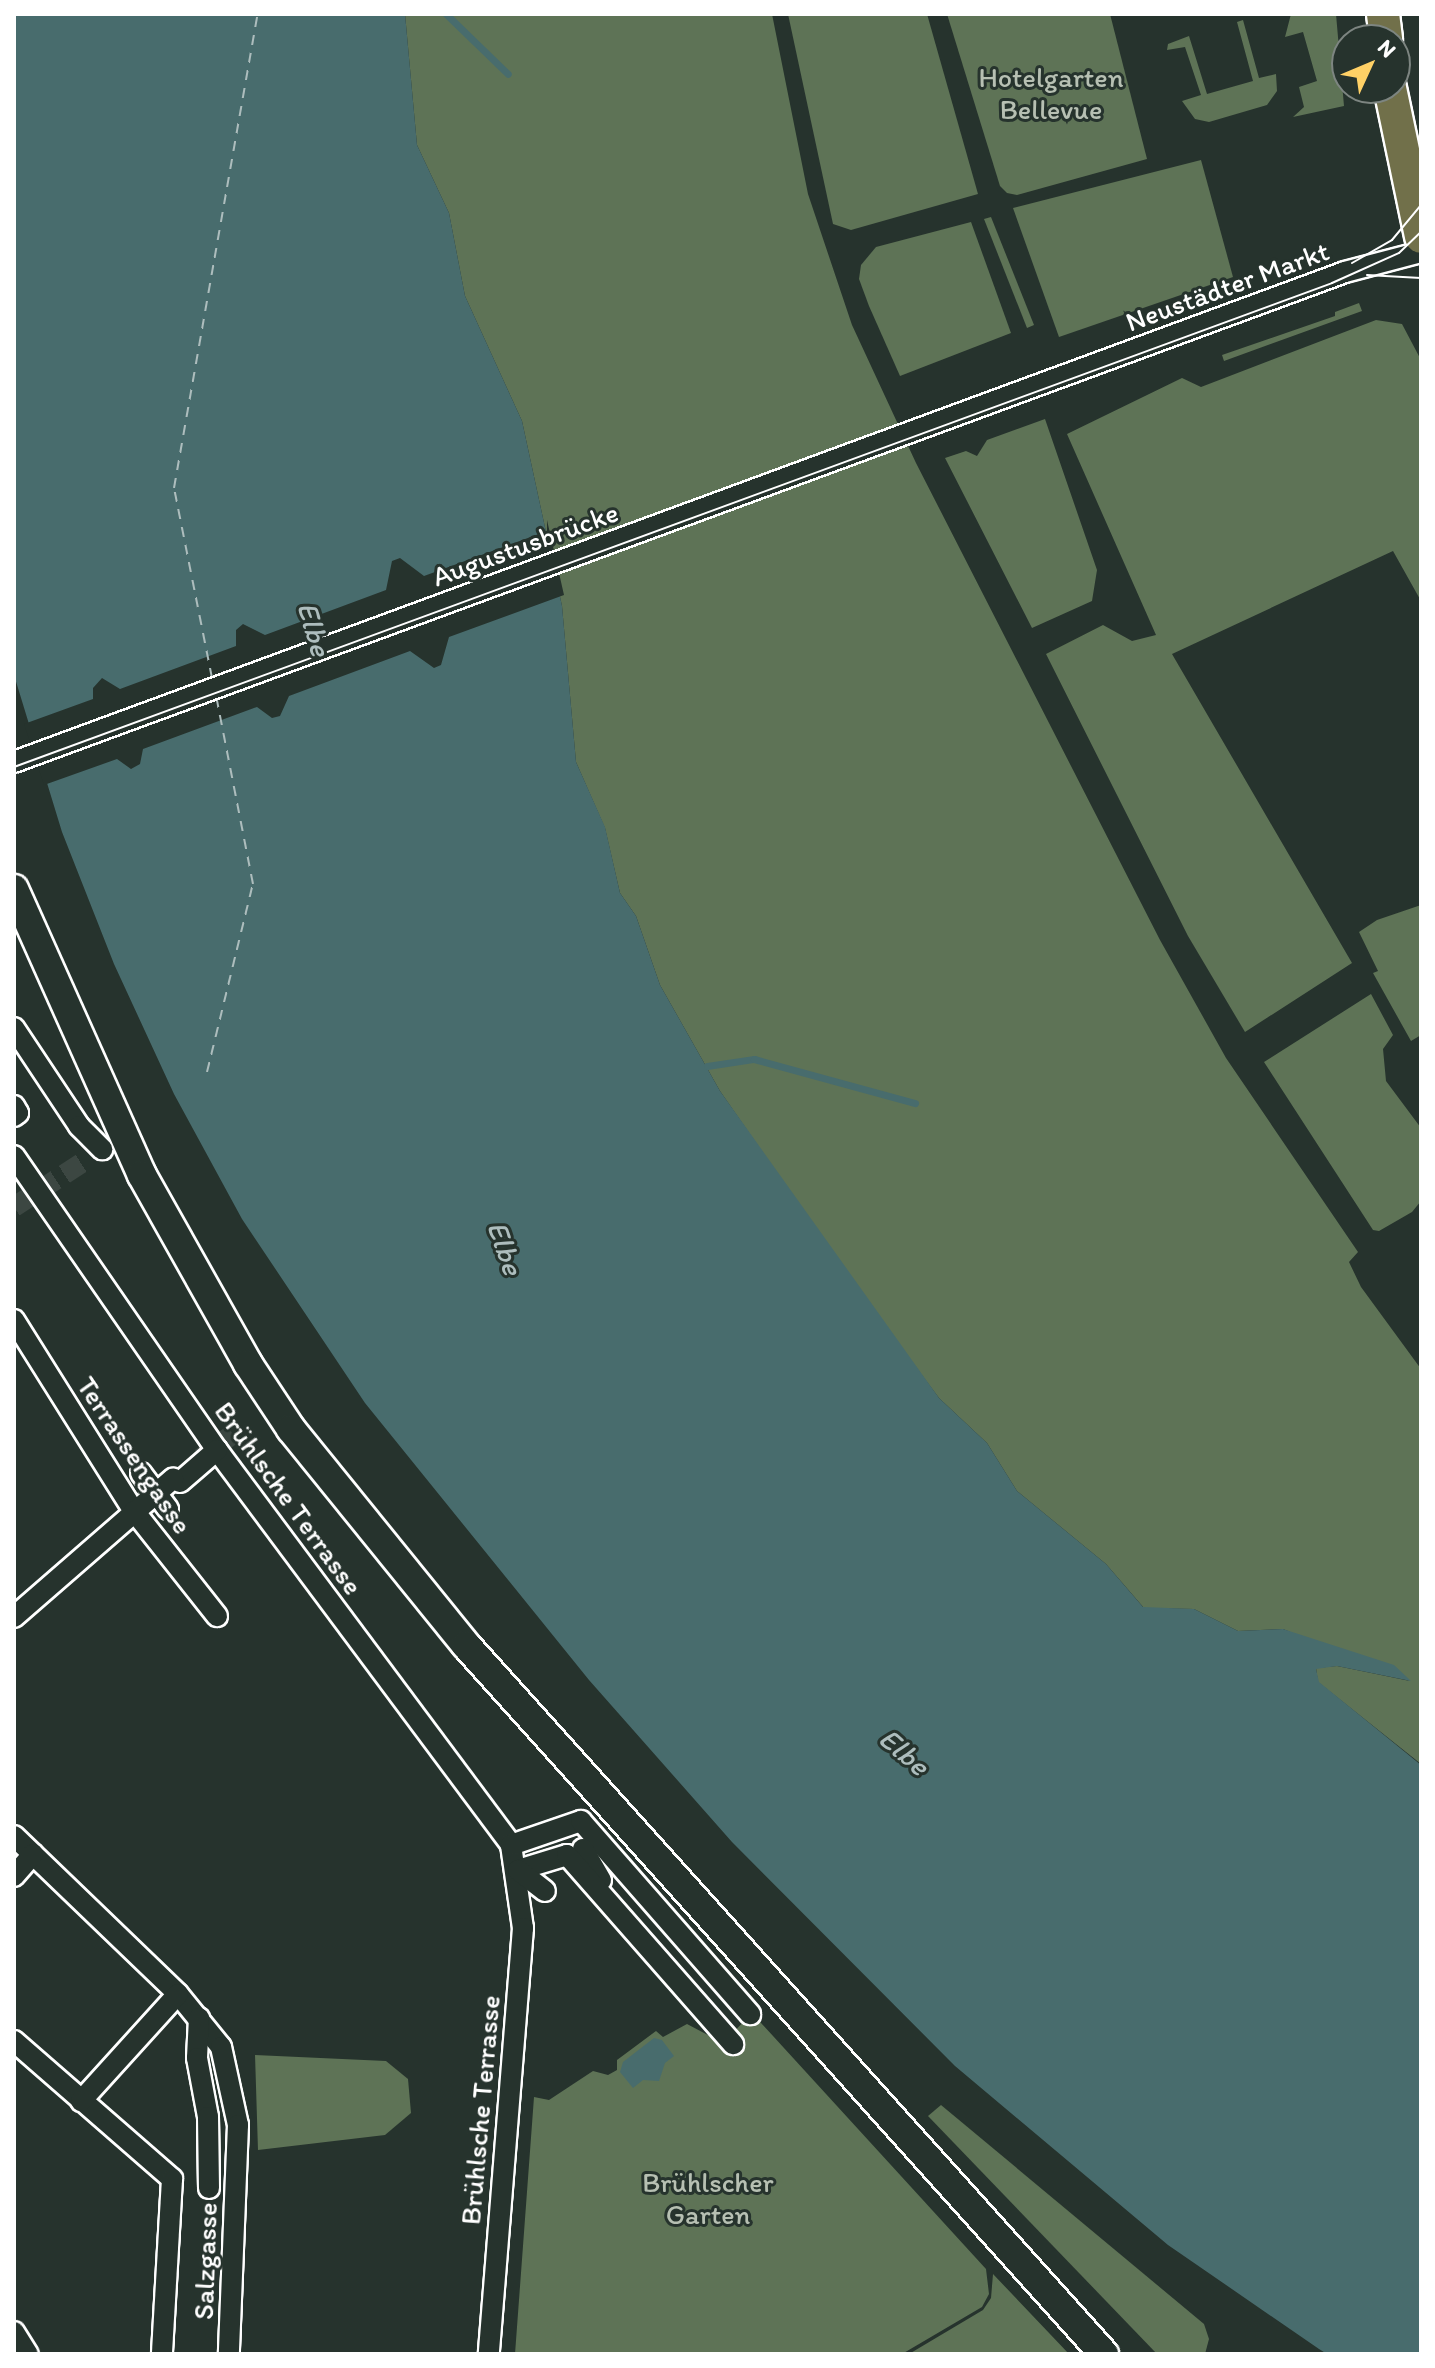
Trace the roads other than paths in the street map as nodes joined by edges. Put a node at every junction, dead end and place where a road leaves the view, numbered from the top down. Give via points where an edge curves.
1 (1393, 104) edge
2 (1421, 237) edge
3 (1421, 252) edge
4 (1054, 378) joint
5 (14, 762) edge
6 (14, 889) edge
7 (14, 1028) edge
8 (14, 1106) edge
9 (14, 1116) edge
10 (103, 1148) junction
11 (14, 1156) edge
12 (14, 1320) edge
13 (217, 1450) junction
14 (141, 1473) dead end
15 (162, 1501) junction
16 (134, 1511) junction
17 (217, 1616) dead end
18 (14, 1617) edge
19 (14, 1836) edge
20 (511, 1845) junction
21 (583, 1849) junction
22 (33, 1854) junction
23 (518, 1870) junction
24 (14, 1876) edge
25 (601, 1880) dead end
26 (545, 1891) dead end
27 (178, 1994) junction
28 (750, 2014) dead end
29 (199, 2018) junction
30 (14, 2041) edge
31 (733, 2044) dead end
32 (81, 2101) junction
33 (171, 2187) junction
34 (209, 2188) junction
35 (236, 2188) junction
36 (14, 2332) edge
37 (28, 2354) edge
38 (162, 2354) edge
39 (229, 2354) edge
40 (489, 2354) edge
41 (1104, 2354) edge

1 - 2 main road
3 - 4 street, Neustädter Markt via 1345,272
4 - 5 street, Augustusbrücke
6 - 10 main road
7 - 10 street via 79,1126
8 - 9 street
10 - 41 main road via 248,1364 392,1557
11 - 13 street, Brühlsche Terrasse
12 - 16 street, Terrassengasse
13 - 15 street via 176,1477
13 - 20 street, Brühlsche Terrasse
14 - 15 street
15 - 16 street
16 - 17 street, Terrassengasse
16 - 18 street
19 - 22 street
20 - 21 street via 581,1821
20 - 23 street, Brühlsche Terrasse
21 - 23 street
21 - 25 street
21 - 28 street
21 - 31 street
22 - 24 street
22 - 27 street
23 - 26 street
23 - 40 street, Brühlsche Terrasse via 523,1928
27 - 29 street
27 - 32 street
29 - 34 street via 196,2048 208,2117
29 - 35 street via 221,2047 233,2088
30 - 32 street, Salzgasse
32 - 33 street, Salzgasse via 172,2179
33 - 34 street, Salzgasse
33 - 38 street, Salzgasse
34 - 35 street, Salzgasse
35 - 39 street, Salzgasse
36 - 37 street

